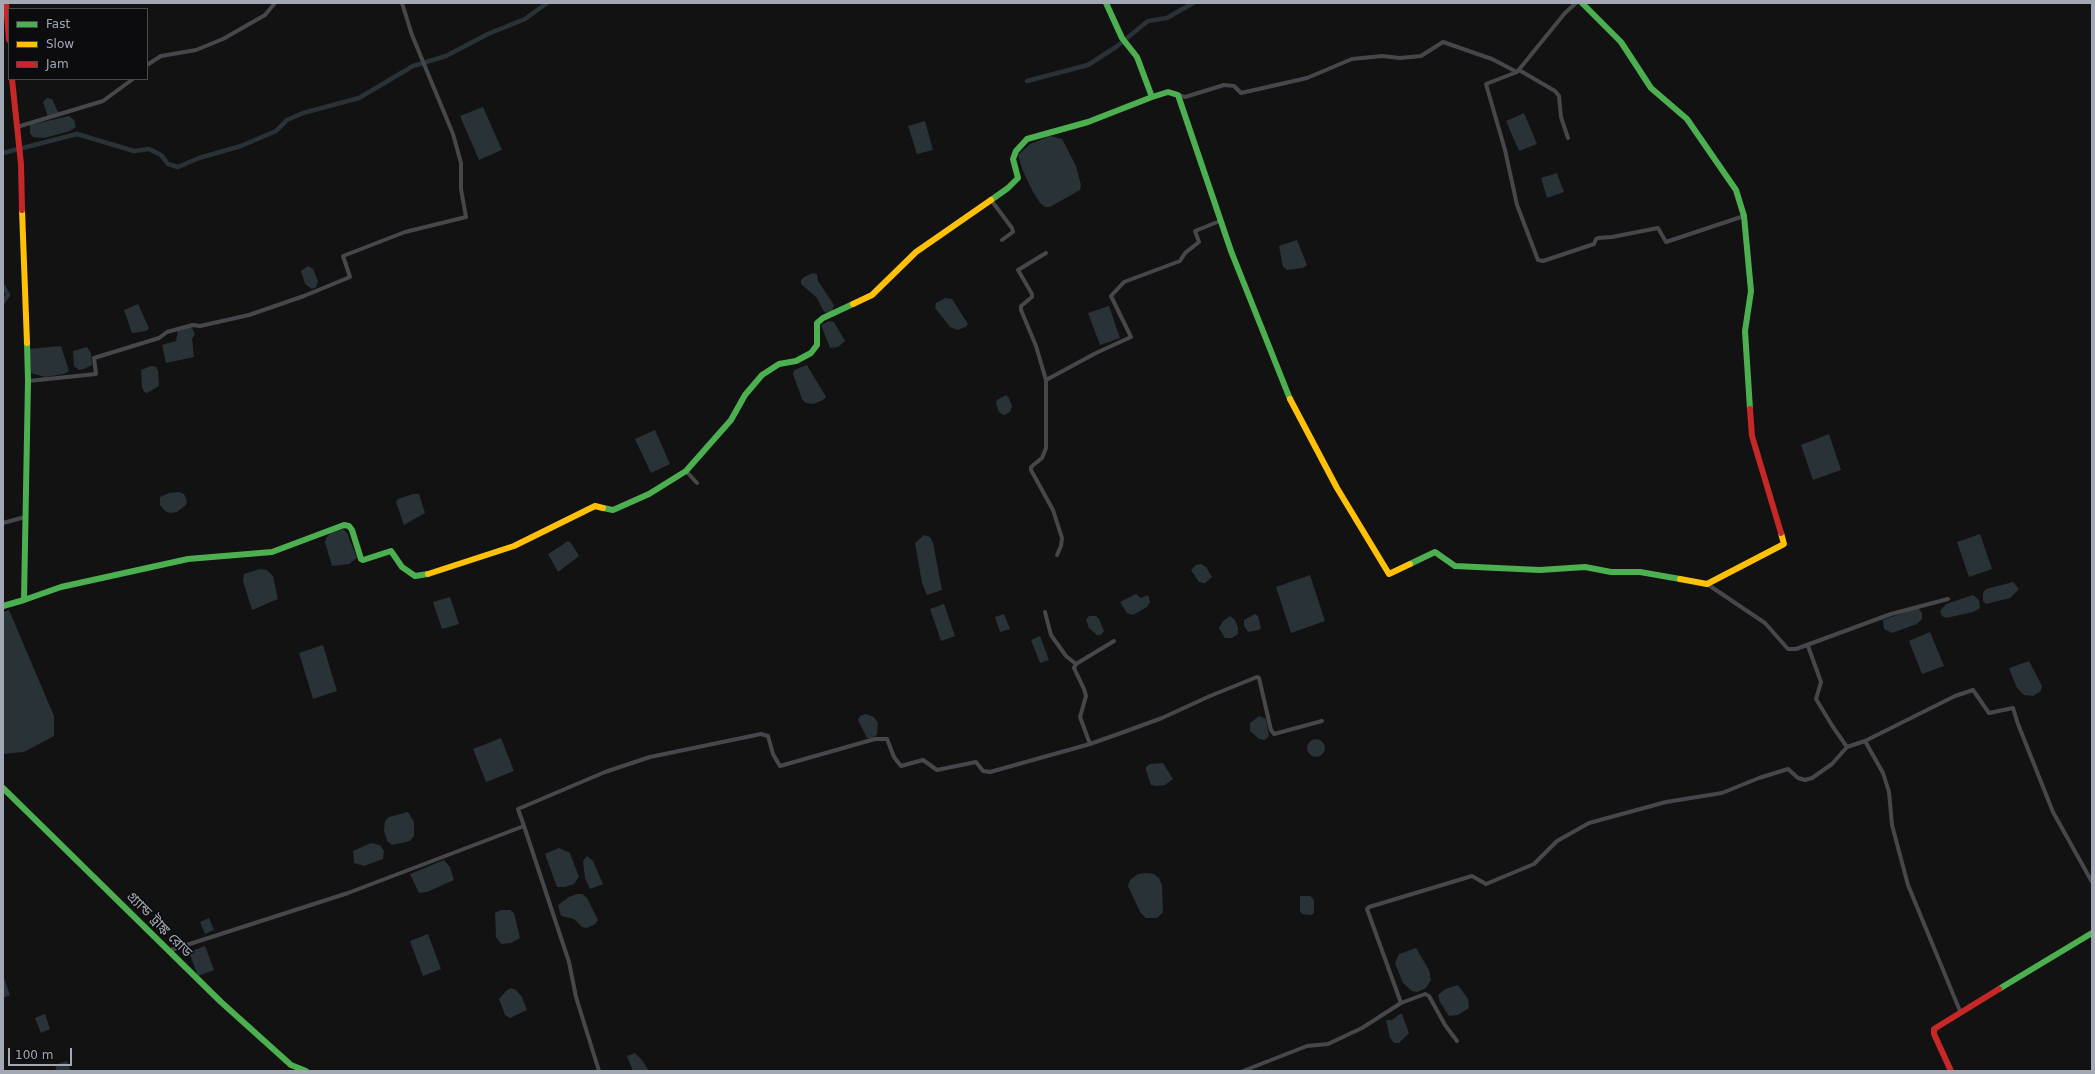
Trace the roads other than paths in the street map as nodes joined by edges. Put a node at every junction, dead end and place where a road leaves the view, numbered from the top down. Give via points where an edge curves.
1 (6, 3) edge
2 (275, 3) edge
3 (402, 3) edge
4 (1106, 3) edge
5 (1576, 3) edge
6 (1582, 3) edge
7 (8, 28) edge
8 (148, 64) edge
9 (1518, 71) junction
10 (12, 80) edge
11 (132, 80) edge
12 (1178, 95) junction
13 (1152, 97) junction
14 (17, 127) junction
15 (1568, 138) dead end
16 (991, 200) junction
17 (1744, 216) junction
18 (1220, 221) junction
19 (1002, 240) dead end
20 (1046, 253) dead end
21 (1046, 380) junction
22 (28, 381) junction
23 (686, 471) junction
24 (697, 483) dead end
25 (25, 517) junction
26 (3, 523) edge
27 (1057, 555) dead end
28 (1707, 584) junction
29 (1948, 599) dead end
30 (24, 600) junction
31 (3, 606) edge
32 (1045, 612) dead end
33 (1114, 641) dead end
34 (1808, 646) junction
35 (1076, 664) junction
36 (1322, 721) dead end
37 (1865, 741) junction
38 (1090, 744) junction
39 (1847, 747) junction
40 (3, 788) edge
41 (524, 826) junction
42 (2092, 882) edge
43 (2092, 933) edge
44 (168, 952) junction
45 (1401, 1003) junction
46 (1960, 1011) junction
47 (1457, 1041) dead end
48 (306, 1071) edge
49 (599, 1071) edge
50 (1243, 1071) edge
51 (1951, 1071) edge

1 - 7 main road
2 - 8 street via 265,15 224,38 196,50 161,56
3 - 22 street via 426,70 454,134 461,163 461,190 466,216 405,232 343,256 350,277 304,296 249,315 167,332 159,338 94,358 96,374
4 - 13 main road via 1124,41 1137,57
5 - 9 street
6 - 17 main road via 1621,42 1651,88 1687,119 1736,190
9 - 12 street via 1443,42 1421,56 1352,59 1307,78 1241,93 1234,86 1224,85 1185,97
9 - 15 street via 1555,91
9 - 17 street via 1486,84 1505,150 1517,205 1538,260 1543,261 1594,244 1598,238 1612,238 1658,228 1666,242
10 - 14 main road
11 - 14 street via 103,101
12 - 13 main road via 1168,92
12 - 18 main road
13 - 16 main road via 1088,122 1027,138 1013,159 1018,178
14 - 22 main road
16 - 19 street via 1012,228 1013,232
16 - 23 main road via 916,252 872,295 817,323 817,345 811,352 796,361 779,364 762,375 745,395 731,420
17 - 28 main road via 1751,291 1745,331 1752,436 1784,544
18 - 21 street via 1195,231 1199,242 1185,253 1180,261 1124,282 1111,296 1131,337
18 - 28 main road via 1286,390 1337,488 1389,574 1435,552 1454,566 1540,570 1585,567 1611,572 1640,572
20 - 21 street via 1018,270 1032,294 1032,297 1021,306 1021,310 1036,346
21 - 27 street via 1046,448 1042,458 1031,467 1031,470 1053,510 1062,538
22 - 25 main road
23 - 24 street
23 - 30 main road via 649,494 613,510 595,506 514,546 422,576 415,576 402,568 391,551 361,559 352,530 344,525 272,552 188,559 110,575
25 - 26 street
25 - 30 main road
28 - 34 street via 1764,623 1788,649
29 - 34 street via 1891,614
30 - 31 main road
32 - 35 street via 1051,635 1066,656
33 - 35 street
34 - 39 street via 1820,682 1816,699
35 - 38 street via 1074,668 1086,696 1080,717
36 - 38 street via 1274,734 1257,677 1162,718
37 - 39 street
37 - 42 street via 1955,696 1973,690 1989,713 2013,708 2053,812
37 - 46 street via 1883,773 1889,792 1892,825 1908,885
38 - 41 street via 990,772 983,771 976,762 937,770 923,760 901,766 894,757 887,739 875,739 780,766 768,736 761,734 650,757 605,772 518,809
39 - 45 street via 1832,764 1812,778 1798,778 1788,769 1722,793 1666,802 1589,823 1557,841 1534,864 1486,884 1472,876 1369,907 1367,909
40 - 44 main road, গ্র্যান্ড ট্রাঙ্ক রোড
41 - 44 street via 348,893
41 - 49 street via 569,962 576,997
43 - 46 main road
44 - 48 main road, গ্র্যান্ড ট্রাঙ্ক রোড via 291,1065
45 - 47 street via 1425,994 1429,996
45 - 50 street via 1362,1028 1328,1044 1306,1046
46 - 51 main road via 1934,1029

